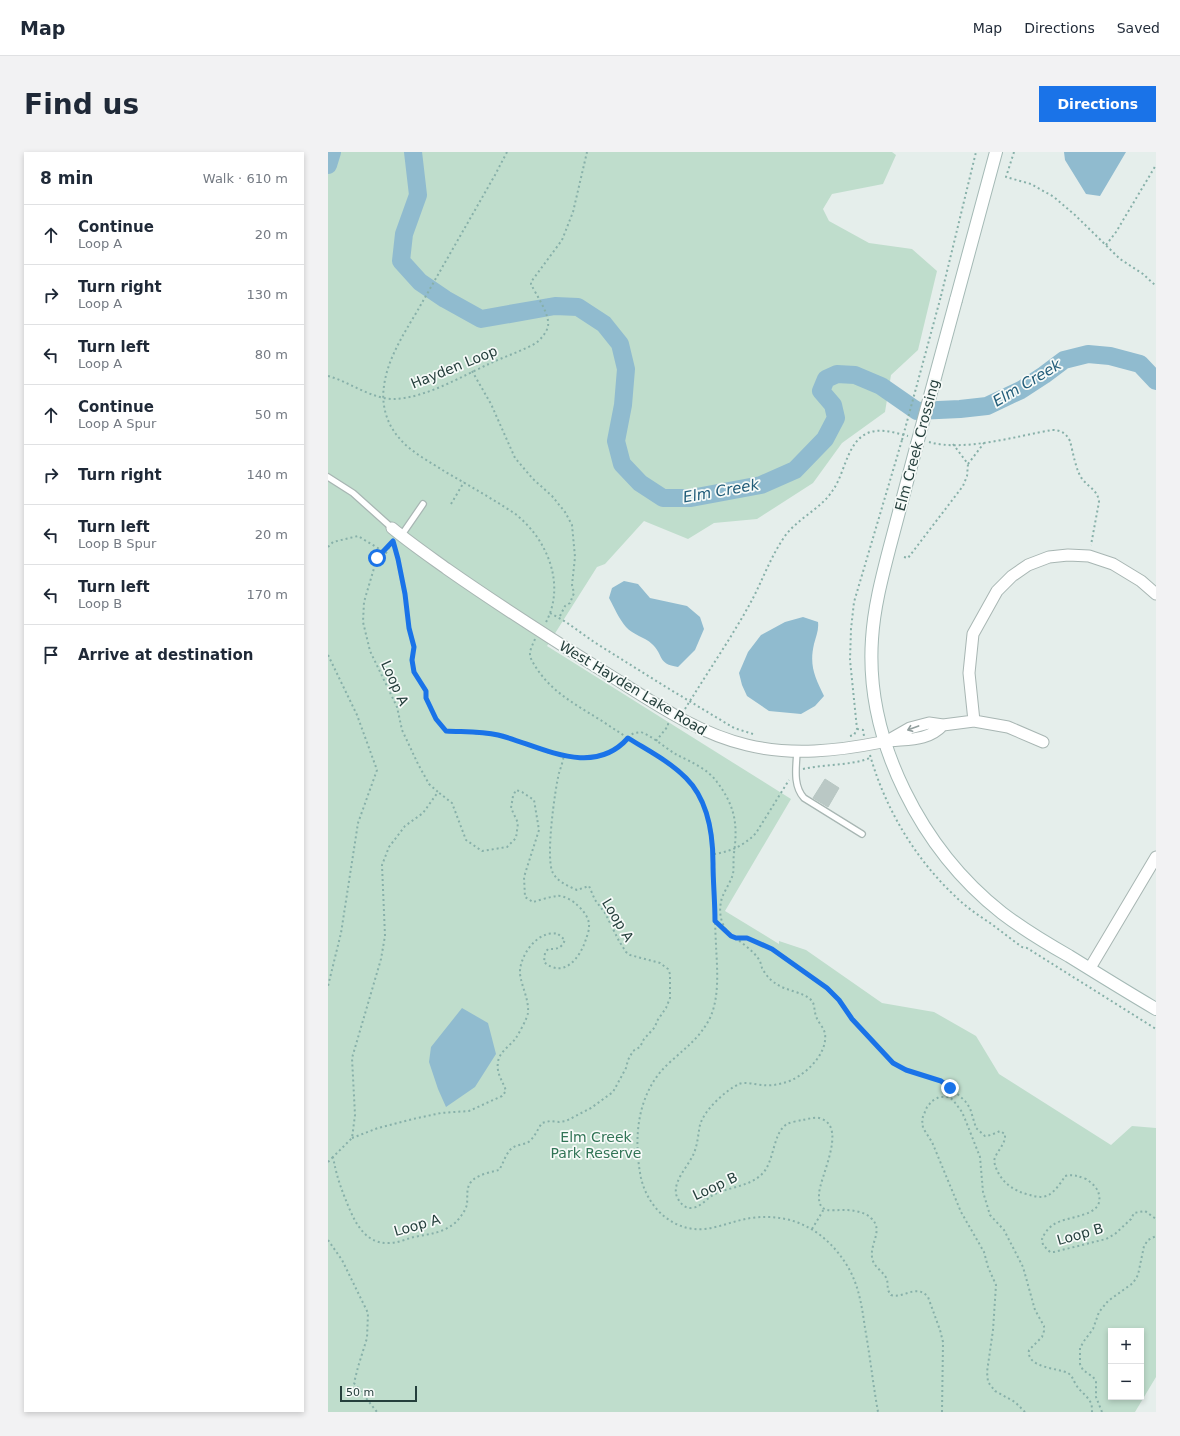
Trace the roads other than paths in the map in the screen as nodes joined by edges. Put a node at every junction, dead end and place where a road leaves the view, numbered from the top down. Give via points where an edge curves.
1 (996, 152) edge
2 (328, 477) edge
3 (423, 504) dead end
4 (392, 528) joint
5 (397, 539) junction
6 (1156, 594) edge
7 (974, 721) junction
8 (885, 742) junction
9 (1043, 742) dead end
10 (796, 752) junction
11 (862, 834) dead end
12 (1156, 857) edge
13 (1090, 968) junction
14 (1156, 1009) edge

1 - 8 main road, Elm Creek Crossing, bridge via 917,444 873,621 872,686
2 - 4 lane, West Hayden Lake Road via 353,493
3 - 5 lane
4 - 5 street, West Hayden Lake Road
5 - 10 street, West Hayden Lake Road via 540,632 702,730 760,748
6 - 7 street via 1113,564 1090,556 1049,557 1028,565 1012,576 997,591 974,634 969,673
7 - 8 street, West Hayden Lake Road via 943,725 936,733 915,740
7 - 9 street via 1008,727
8 - 10 street, West Hayden Lake Road via 837,750
8 - 13 main road via 918,816 962,876 1015,923
10 - 11 lane via 799,793
12 - 13 street
13 - 14 main road

